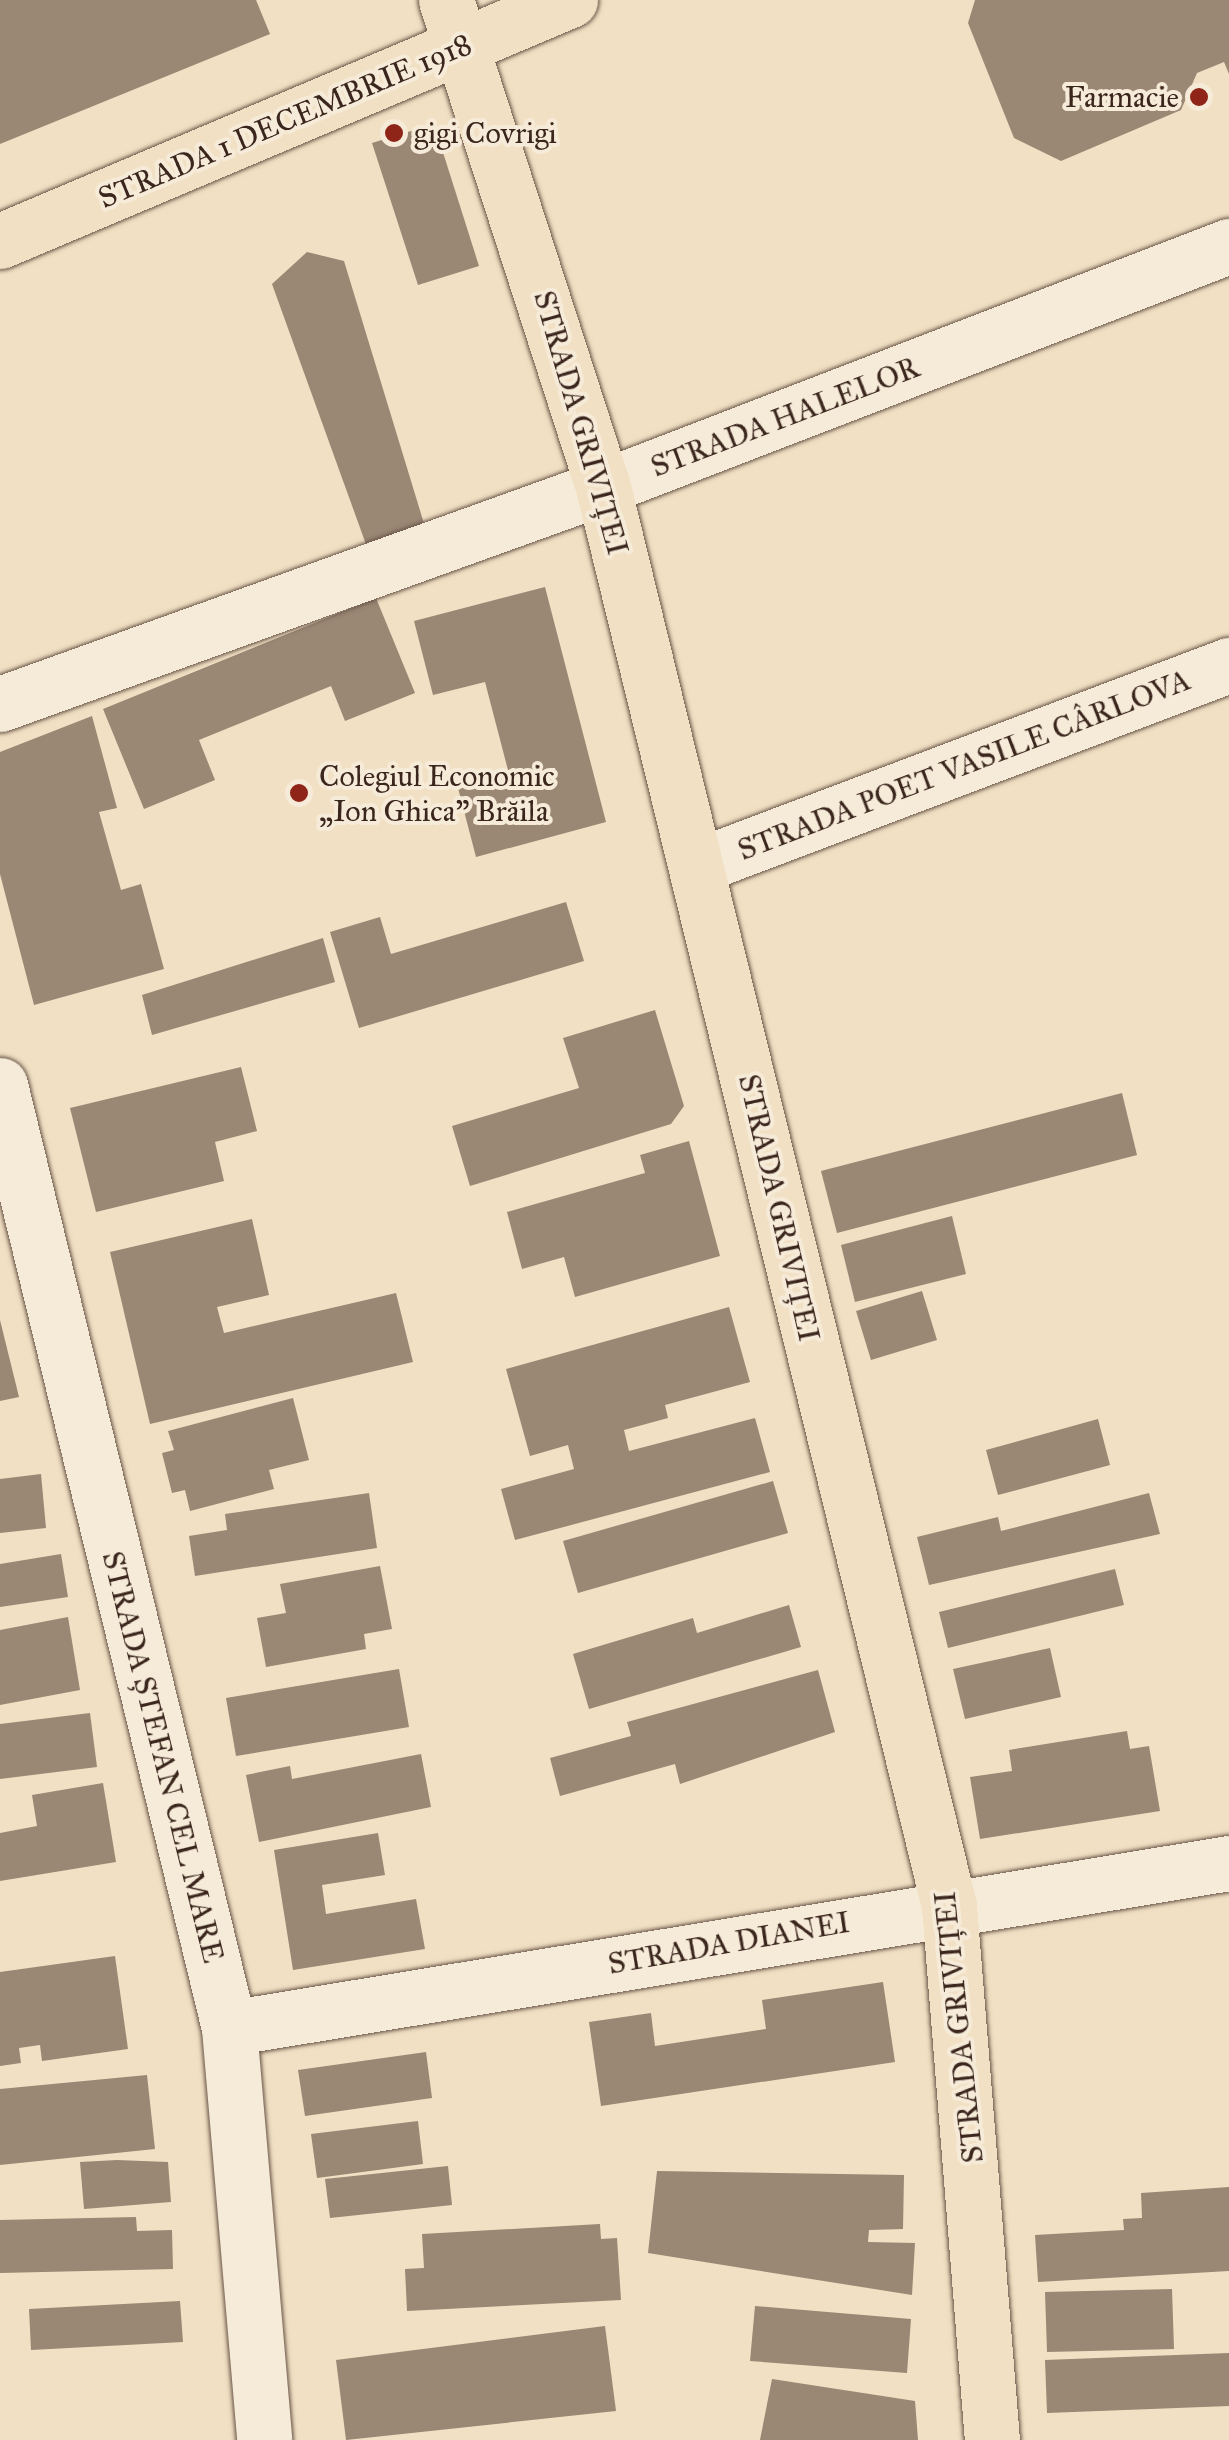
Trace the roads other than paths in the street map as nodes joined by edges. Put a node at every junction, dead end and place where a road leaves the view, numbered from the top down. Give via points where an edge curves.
1 (570, 0) edge
2 (456, 23) edge
3 (0, 241) edge
4 (1229, 246) edge
5 (603, 487) junction
6 (1229, 665) edge
7 (0, 704) edge
8 (700, 866) junction
9 (0, 1085) edge
10 (1229, 1863) edge
11 (949, 1906) junction
12 (229, 2028) junction
13 (264, 2440) edge
14 (992, 2440) edge

1 - 2 main road, STRADA 1 DECEMBRIE 1918
2 - 3 main road, STRADA 1 DECEMBRIE 1918
2 - 5 main road, STRADA GRIVIȚEI
4 - 5 street, STRADA HALELOR
5 - 7 street, STRADA HALELOR
5 - 8 main road, STRADA GRIVIȚEI
6 - 8 street, STRADA POET VASILE CÂRLOVA
8 - 11 main road, STRADA GRIVIȚEI
9 - 12 street, STRADA ȘTEFAN CEL MARE
10 - 11 street, STRADA DIANEI
11 - 12 street, STRADA DIANEI
11 - 14 main road, STRADA GRIVIȚEI
12 - 13 street, STRADA ȘTEFAN CEL MARE

